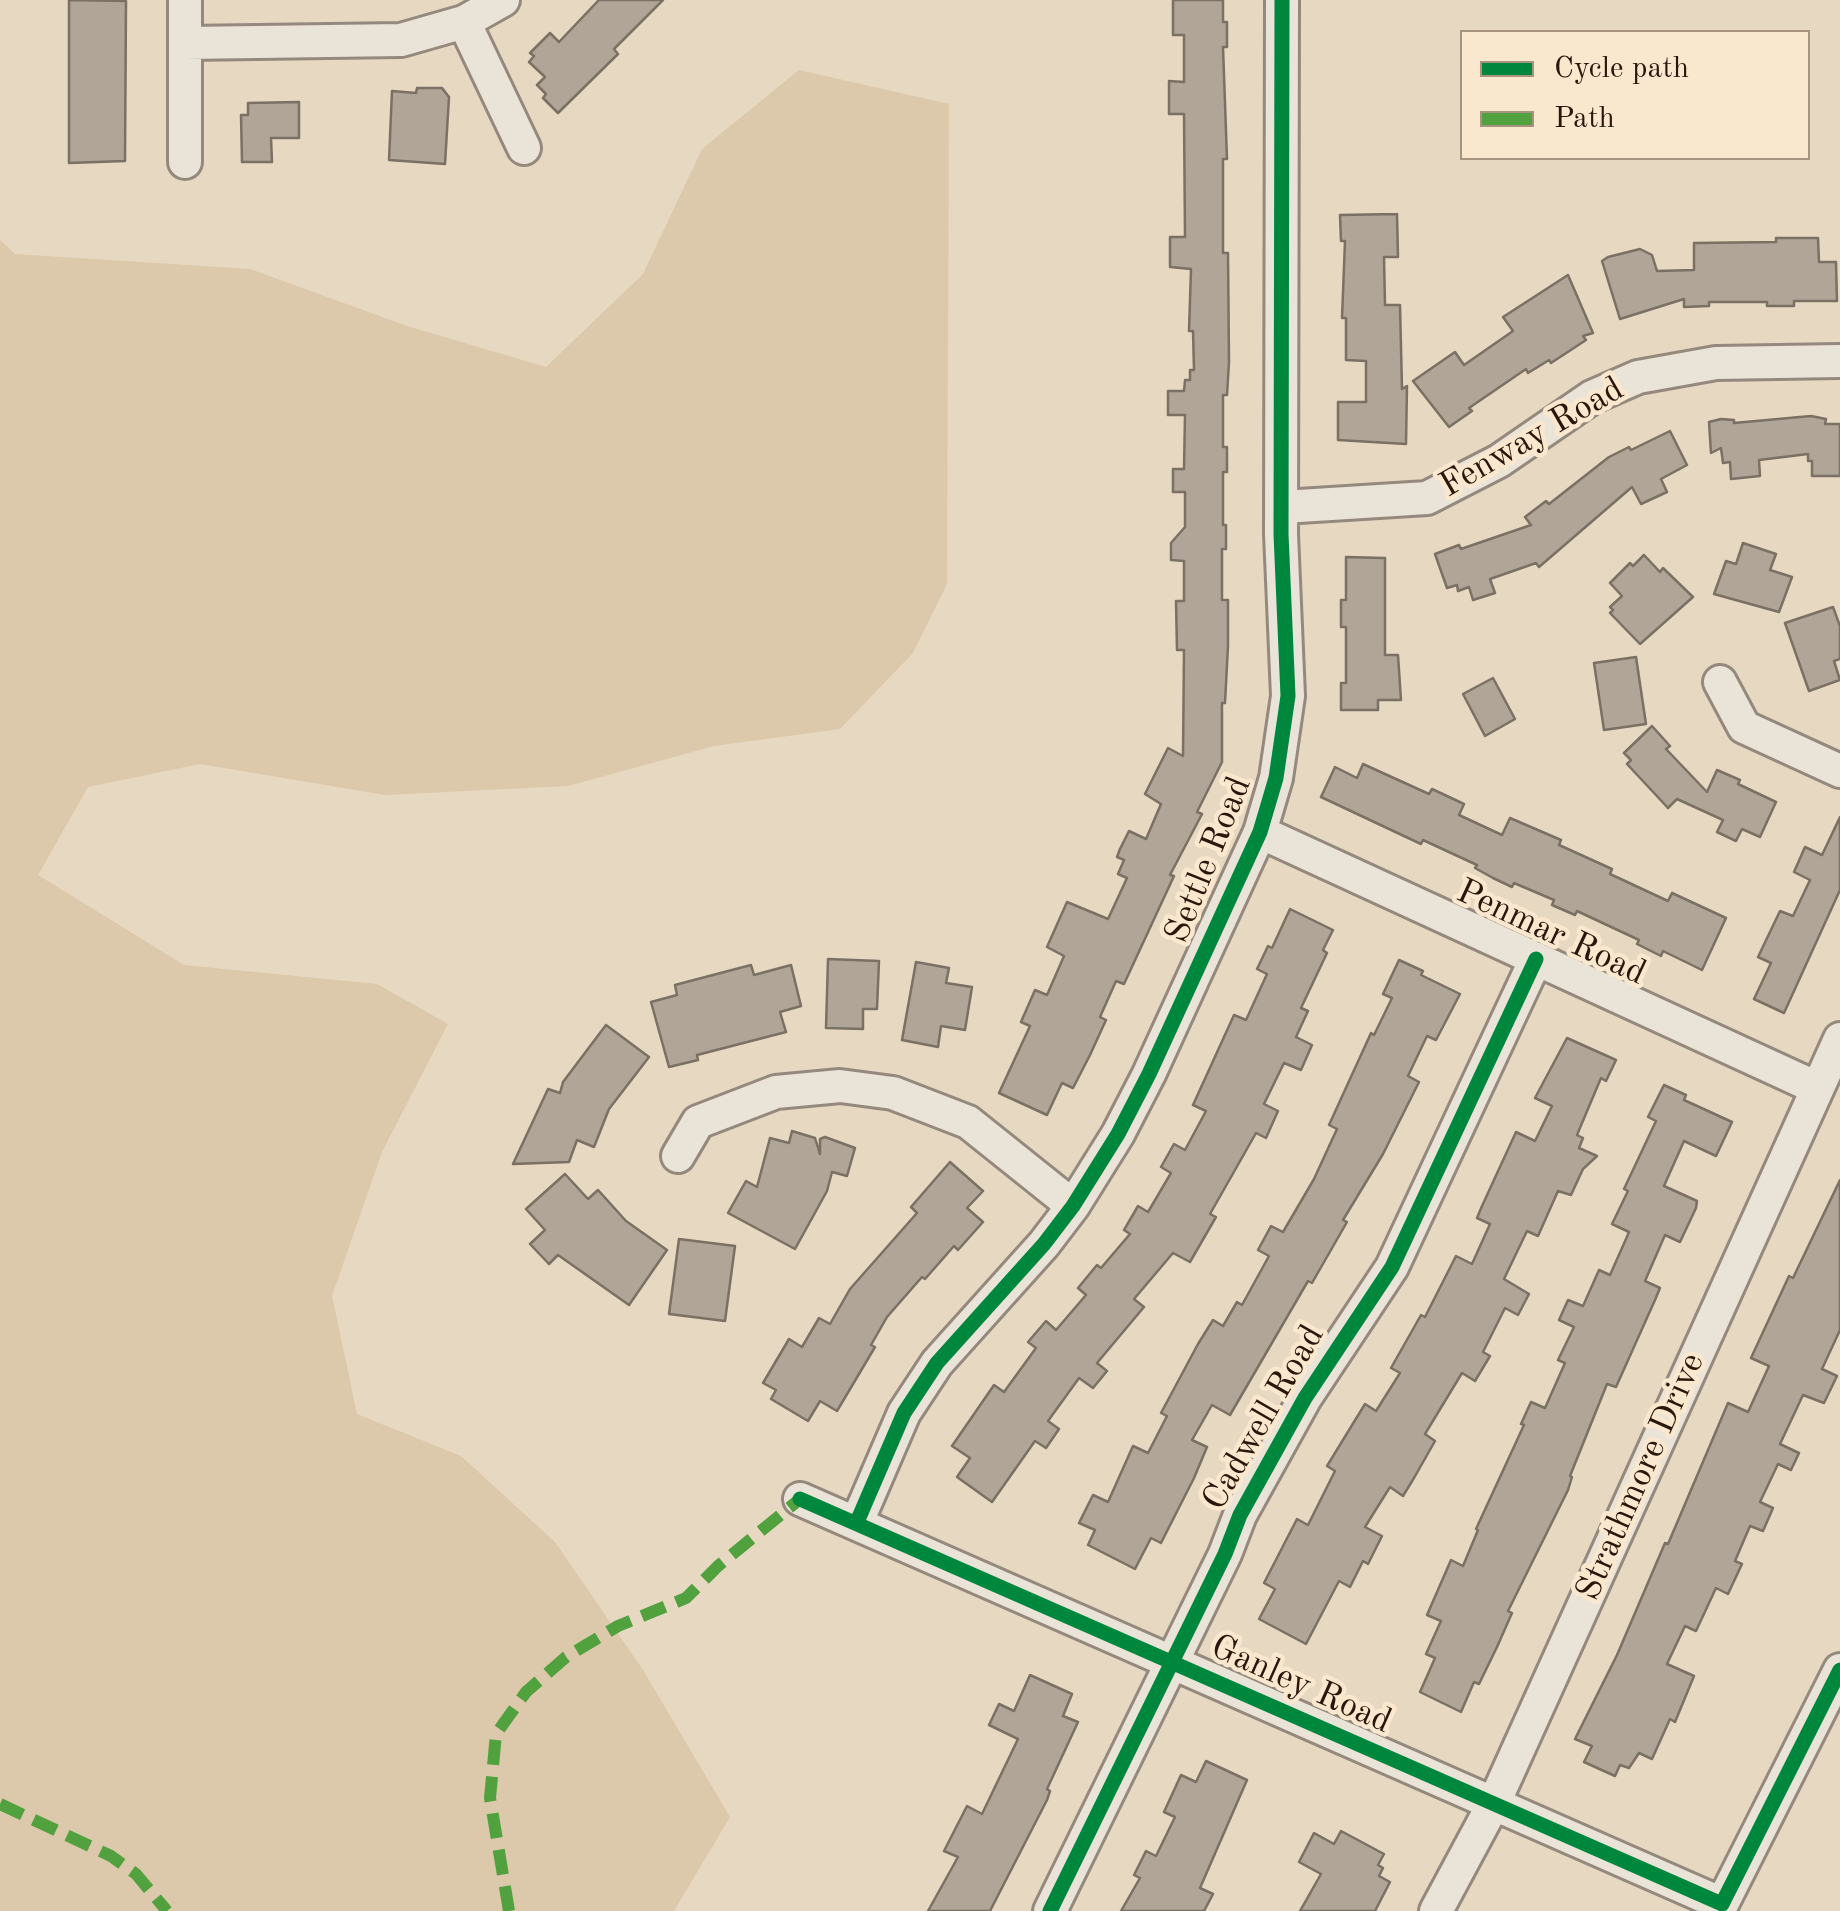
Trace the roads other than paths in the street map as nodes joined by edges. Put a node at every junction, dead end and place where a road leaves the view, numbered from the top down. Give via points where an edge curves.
1 (185, 0) edge
2 (502, 0) edge
3 (1282, 0) edge
4 (464, 22) junction
5 (185, 43) junction
6 (524, 148) dead end
7 (185, 162) dead end
8 (1840, 361) edge
9 (1282, 507) junction
10 (1720, 682) dead end
11 (1840, 771) edge
12 (1260, 832) junction
13 (1536, 958) junction
14 (1840, 1039) edge
15 (1817, 1088) junction
16 (678, 1156) dead end
17 (1073, 1206) junction
18 (800, 1499) dead end
19 (857, 1522) junction
20 (1172, 1662) junction
21 (1840, 1670) edge
22 (1494, 1803) junction
23 (1050, 1911) edge
24 (1436, 1911) edge

1 - 5 street
2 - 4 street
3 - 9 street, Settle Road
4 - 5 street via 401,40
4 - 6 street
5 - 7 street
8 - 9 street, Fenway Road via 1716,363 1638,377 1592,397 1500,461 1427,498
9 - 12 street, Settle Road via 1288,696
10 - 11 street via 1744,726
12 - 13 street, Penmar Road
12 - 17 street, Settle Road via 1150,1074
13 - 15 street, Penmar Road
13 - 20 street, Cadwell Road via 1392,1267 1286,1432
14 - 15 street, Strathmore Drive
15 - 22 street, Strathmore Drive
16 - 17 street via 698,1122 776,1092 840,1086 893,1093 968,1122
17 - 19 street, Settle Road via 937,1364 904,1413
18 - 19 street, Ganley Road
19 - 20 street, Ganley Road
20 - 22 street, Ganley Road
20 - 23 street, Cadwell Road
21 - 22 street, Ganley Road via 1722,1904
22 - 24 street, Strathmore Drive

